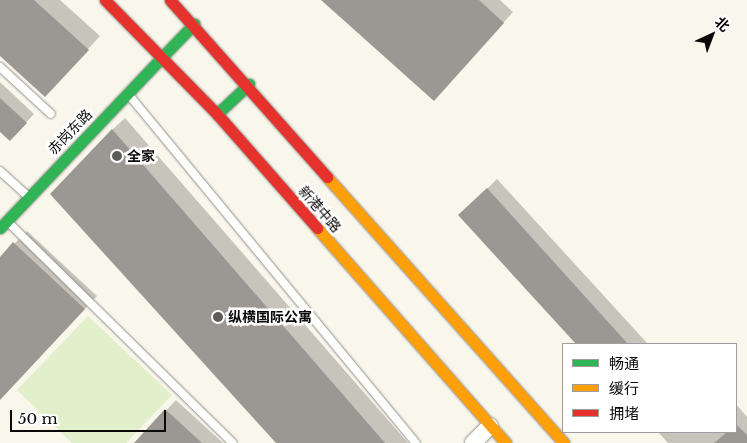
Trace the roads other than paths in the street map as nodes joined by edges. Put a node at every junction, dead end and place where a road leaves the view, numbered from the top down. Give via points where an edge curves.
1 (105, 0) edge
2 (170, 0) edge
3 (194, 24) junction
4 (163, 56) junction
5 (0, 67) edge
6 (249, 84) junction
7 (127, 93) junction
8 (51, 114) dead end
9 (217, 114) junction
10 (0, 170) edge
11 (29, 197) junction
12 (3, 224) edge
13 (490, 426) junction
14 (233, 443) edge
15 (416, 443) edge
16 (473, 443) edge
17 (506, 443) edge
18 (564, 443) edge

1 - 4 main road, 新港中路
2 - 3 main road
3 - 4 main road, 赤岗东路
3 - 6 main road
4 - 7 main road, 赤岗东路
4 - 9 main road, 新港中路
5 - 8 lane
6 - 9 main road
6 - 18 main road
7 - 11 main road, 赤岗东路
7 - 15 lane
9 - 13 main road, 新港中路
10 - 11 lane
11 - 12 main road, 赤岗东路
12 - 14 lane
13 - 16 street
13 - 17 main road, 新港中路

